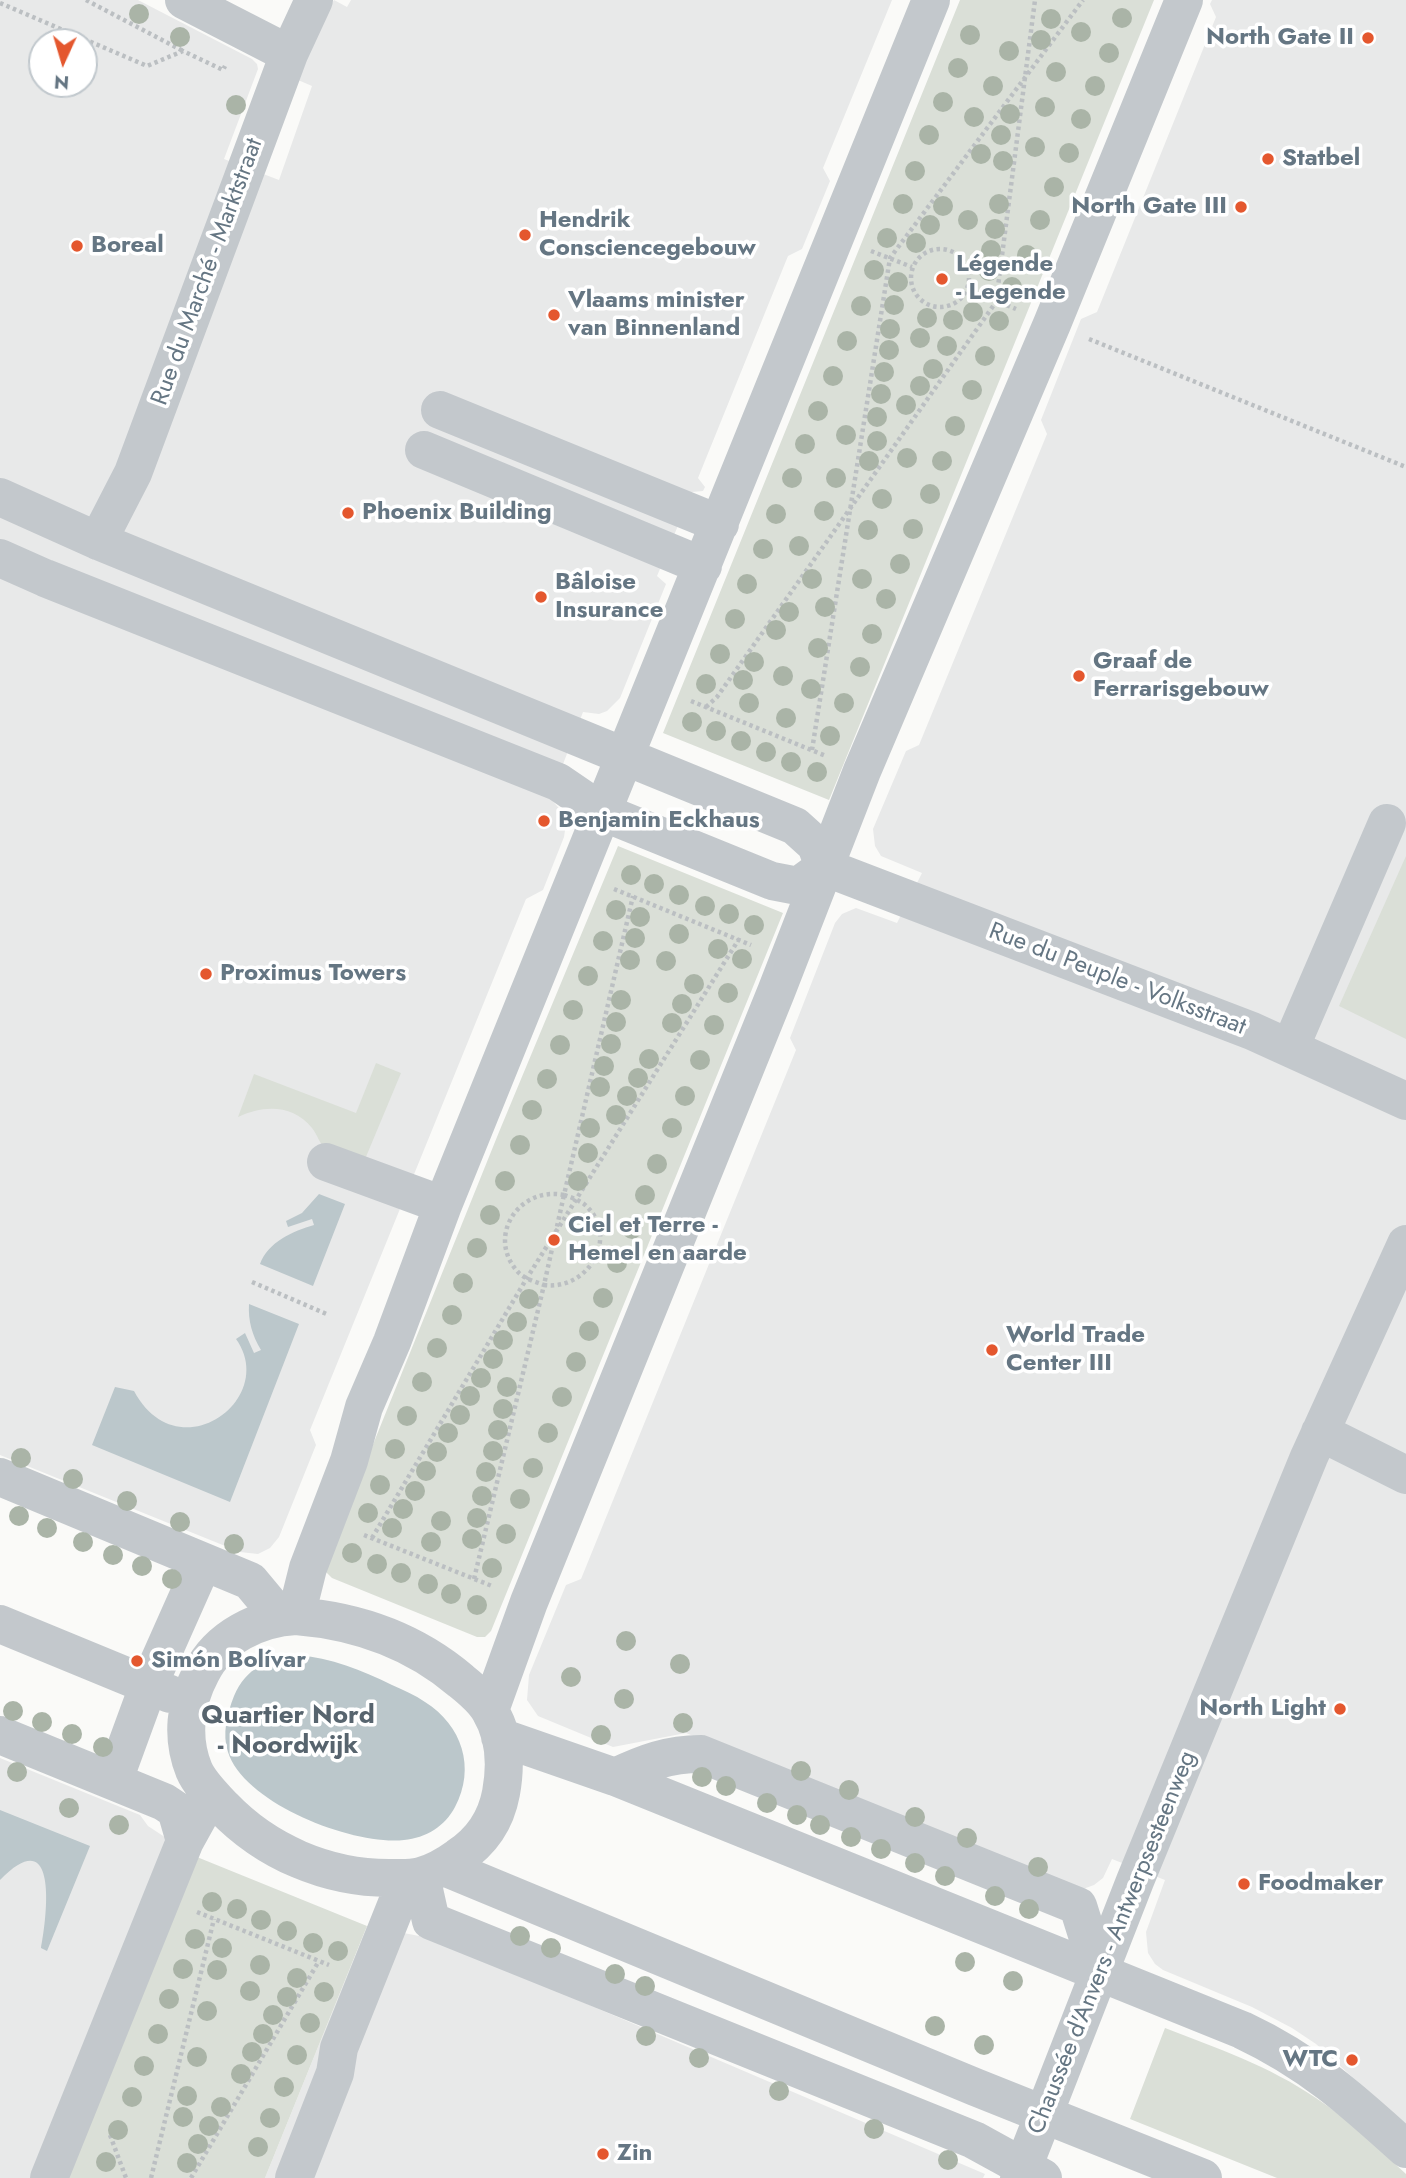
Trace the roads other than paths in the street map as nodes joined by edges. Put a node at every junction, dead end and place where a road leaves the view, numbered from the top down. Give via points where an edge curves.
1 (184, 0) edge
2 (314, 0) edge
3 (931, 0) edge
4 (1184, 0) edge
5 (289, 54) junction
6 (440, 410) dead end
7 (424, 450) dead end
8 (0, 497) edge
9 (720, 524) junction
10 (97, 541) junction
11 (0, 558) edge
12 (703, 566) junction
13 (626, 757) junction
14 (602, 812) junction
15 (1387, 823) dead end
16 (824, 867) junction
17 (1290, 1048) junction
18 (1406, 1101) edge
19 (326, 1171) dead end
20 (439, 1215) junction
21 (1406, 1244) edge
22 (1320, 1432) junction
23 (1406, 1475) edge
24 (0, 1477) edge
25 (197, 1576) dead end
26 (288, 1617) junction
27 (0, 1624) edge
28 (160, 1689) junction
29 (495, 1723) junction
30 (0, 1735) edge
31 (119, 1766) dead end
32 (615, 1777) junction
33 (207, 1789) junction
34 (164, 1802) junction
35 (185, 1841) junction
36 (424, 1874) junction
37 (1099, 1973) junction
38 (1044, 2115) junction
39 (1406, 2149) edge
40 (1028, 2175) edge
41 (49, 2178) edge
42 (294, 2178) edge
43 (1203, 2178) edge

1 - 5 street
2 - 5 street, Rue du Marché - Marktstraat
3 - 9 street
4 - 16 street
5 - 10 street, Rue du Marché - Marktstraat via 133,473
6 - 9 street
7 - 12 street
8 - 10 street
9 - 12 street
10 - 13 street
11 - 14 street via 558,782
12 - 13 street
13 - 14 street
13 - 16 street via 795,826 816,845
14 - 16 street via 772,881 798,886
14 - 20 street
15 - 17 street
16 - 17 street, Rue du Peuple - Volksstraat
16 - 29 street via 529,1602
17 - 18 street, Rue du Peuple - Volksstraat
19 - 20 street
20 - 26 street
21 - 22 street, Chaussée d'Anvers - Antwerpsesteenweg
22 - 23 street
22 - 37 street, Chaussée d'Anvers - Antwerpsesteenweg
24 - 26 street via 250,1581
25 - 28 street
26 - 29 street via 351,1624 403,1642 450,1672
26 - 33 street via 244,1630 221,1646 192,1691 187,1745 195,1772
27 - 28 street
28 - 31 street
29 - 32 street
29 - 36 street via 505,1774 490,1825 474,1847
30 - 34 street
32 - 37 street
32 - 37 street via 650,1761 701,1754 1078,1906
33 - 34 street
33 - 35 street
33 - 36 street via 257,1836 313,1865 375,1878
34 - 35 street via 176,1810
35 - 41 street
36 - 38 street
36 - 40 street via 431,1921 974,2140
36 - 42 street via 339,2048 335,2073
37 - 38 street, Chaussée d'Anvers - Antwerpsesteenweg
37 - 39 street via 1271,2044 1348,2096
38 - 40 street, Chaussée d'Anvers - Antwerpsesteenweg
38 - 43 street

